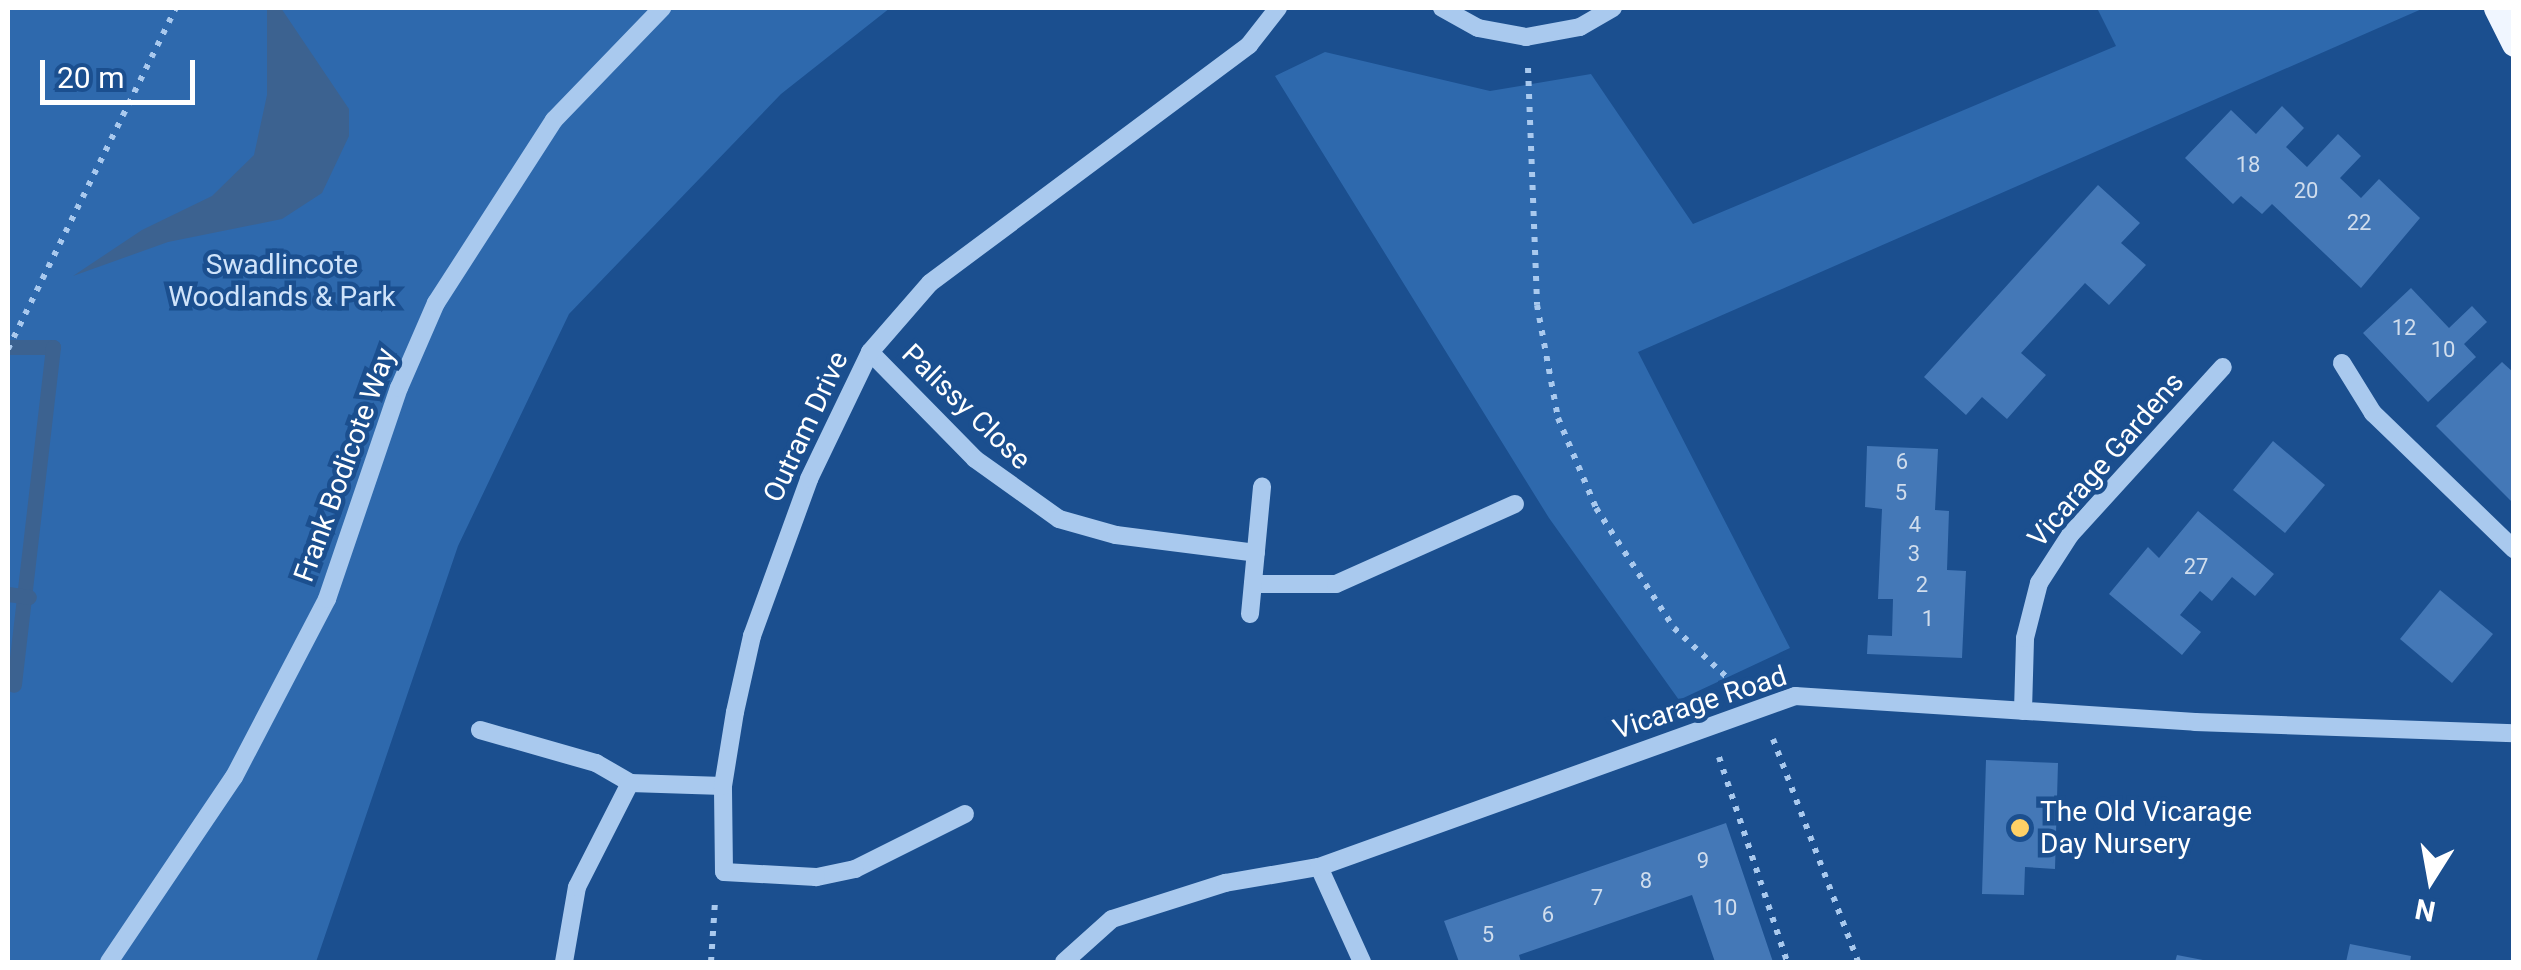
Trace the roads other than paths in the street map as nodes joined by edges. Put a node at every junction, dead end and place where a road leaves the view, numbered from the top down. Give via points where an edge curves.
1 (662, 8) edge
2 (1278, 8) edge
3 (1442, 8) edge
4 (1613, 8) edge
5 (2496, 8) edge
6 (2514, 44) edge
7 (870, 352) junction
8 (2342, 363) dead end
9 (2224, 367) dead end
10 (1262, 487) dead end
11 (1515, 504) dead end
12 (2514, 550) edge
13 (1256, 553) junction
14 (1253, 584) junction
15 (1250, 614) dead end
16 (2023, 711) junction
17 (480, 730) dead end
18 (2514, 733) edge
19 (630, 783) junction
20 (724, 786) junction
21 (964, 814) dead end
22 (1319, 866) junction
23 (109, 962) edge
24 (564, 962) edge
25 (1064, 962) edge
26 (1362, 962) edge

1 - 23 street, Frank Bodicote Way via 554,120 445,286 399,388 328,598 234,777
2 - 7 street, Outram Drive via 1249,46 930,283
3 - 4 street via 1490,32 1526,37 1580,27
5 - 6 main road
7 - 13 street, Palissy Close via 975,460 1058,519 1116,535
7 - 20 street, Outram Drive via 808,479 774,571 748,655
8 - 12 street via 2373,413
9 - 16 street, Vicarage Gardens via 2070,535 2039,583 2025,638
10 - 13 street
11 - 14 street via 1336,584
13 - 14 street
14 - 15 street
16 - 18 street, Vicarage Road
16 - 22 street, Vicarage Road via 1794,696
17 - 19 street via 596,763
19 - 20 street
19 - 24 street via 577,887
20 - 21 street, Outram Drive via 724,872 816,877 855,869
22 - 25 street, Vicarage Road via 1226,883 1112,919
22 - 26 street

